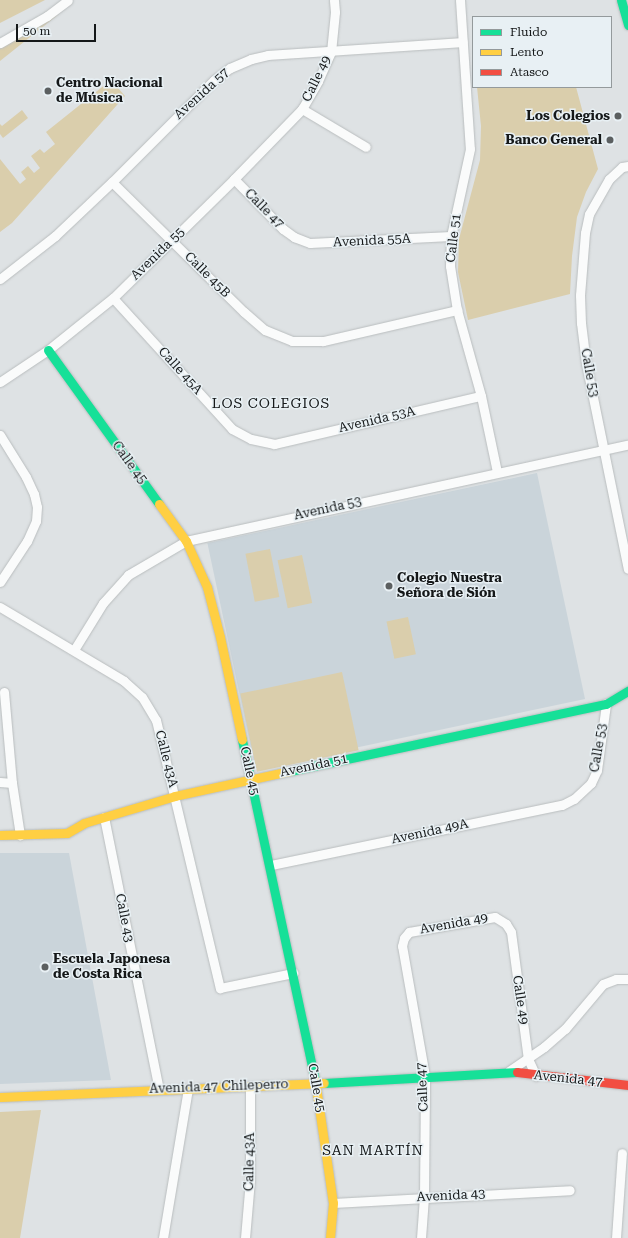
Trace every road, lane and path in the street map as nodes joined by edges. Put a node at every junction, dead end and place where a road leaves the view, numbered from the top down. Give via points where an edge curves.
1 (68, 0) edge
2 (334, 0) edge
3 (460, 0) edge
4 (621, 0) edge
5 (628, 25) edge
6 (463, 42) junction
7 (0, 43) edge
8 (331, 52) junction
9 (302, 109) junction
10 (366, 146) dead end
11 (628, 166) edge
12 (234, 179) junction
13 (112, 182) junction
14 (451, 236) junction
15 (294, 237) joint
16 (172, 241) junction
17 (0, 279) edge
18 (113, 298) junction
19 (457, 310) junction
20 (48, 350) junction
21 (0, 382) edge
22 (481, 396) junction
23 (0, 436) edge
24 (274, 444) joint
25 (628, 445) edge
26 (604, 450) junction
27 (497, 472) junction
28 (186, 541) junction
29 (628, 569) edge
30 (0, 582) edge
31 (0, 607) edge
32 (74, 650) junction
33 (628, 691) edge
34 (4, 692) dead end
35 (606, 704) junction
36 (250, 779) junction
37 (0, 782) edge
38 (12, 782) junction
39 (585, 790) joint
40 (175, 796) junction
41 (104, 816) junction
42 (0, 835) edge
43 (20, 836) junction
44 (271, 865) junction
45 (506, 924) joint
46 (404, 938) joint
47 (293, 973) junction
48 (628, 980) edge
49 (528, 1059) junction
50 (509, 1071) junction
51 (425, 1076) junction
52 (536, 1076) junction
53 (316, 1083) junction
54 (628, 1085) edge
55 (250, 1086) junction
56 (188, 1088) junction
57 (159, 1089) junction
58 (0, 1097) edge
59 (622, 1153) dead end
60 (570, 1190) dead end
61 (624, 1192) edge
62 (424, 1197) junction
63 (333, 1203) junction
64 (163, 1238) edge
65 (245, 1238) edge
66 (330, 1238) edge
67 (421, 1238) edge
68 (616, 1238) edge

1 - 7 street via 48,16
2 - 8 street, Calle 49
3 - 6 street, Calle 51
4 - 5 street
6 - 8 street, Avenida 57
6 - 14 street, Calle 51 via 470,149
8 - 9 street, Calle 49
8 - 13 street, Avenida 57 via 268,55 230,68 214,80
9 - 10 street, Calle 49
9 - 12 street, Avenida 55
11 - 26 street, Calle 53 via 622,167 609,179 589,214 585,234 580,295 581,323 586,363
12 - 15 street, Calle 47
12 - 16 street, Avenida 55
13 - 16 street, Calle 45B
13 - 17 street, Avenida 57 via 55,236
14 - 15 street, Avenida 55A via 328,243 310,243
14 - 19 street, Calle 51 via 450,266
16 - 18 street, Avenida 55
16 - 19 street, Calle 45B via 265,330 292,341 323,341
18 - 20 street, Avenida 55
18 - 24 street, Calle 45A via 232,429 251,439
19 - 22 street, Calle 51
20 - 21 street, Avenida 55
20 - 28 street, Calle 45
22 - 24 street, Avenida 53A
22 - 27 street, Calle 51
23 - 30 street via 26,477 37,507 36,521 27,541
25 - 26 street, Avenida 53
26 - 27 street, Avenida 53
26 - 29 street, Calle 53
27 - 28 street, Avenida 53
28 - 32 street, Avenida 53 via 128,575 103,603
28 - 36 street, Calle 45 via 207,587
31 - 32 street, Calle 43A
32 - 40 street, Calle 43A via 124,681 142,697 156,720
33 - 35 street, Avenida 51
34 - 38 street
35 - 36 street, Avenida 51
35 - 39 street, Calle 53 via 597,770 591,784
36 - 40 street, Avenida 51
36 - 44 street, Calle 45
37 - 38 street
38 - 43 street
39 - 44 street, Avenida 49A via 562,805
40 - 41 street, Avenida 51
40 - 47 street, Calle 43A via 220,988
41 - 43 street, Avenida 51 via 67,833
41 - 57 street, Calle 43
42 - 43 street, Avenida 51
44 - 47 street, Calle 45
45 - 46 street, Avenida 49 via 495,917 409,932
45 - 49 street, Calle 49 via 511,932
46 - 51 street, Calle 47 via 402,946
47 - 53 street, Calle 45
48 - 49 street via 609,980 603,984 564,1029
49 - 50 street
49 - 52 street, Calle 49
50 - 51 street, Avenida 47 Chileperro
50 - 52 street, Avenida 47
51 - 53 street, Avenida 47 Chileperro
51 - 62 street, Calle 47
52 - 54 street, Avenida 47
53 - 55 street, Avenida 47 Chileperro
53 - 63 street, Calle 45
55 - 56 street, Avenida 47 Chileperro
55 - 65 street, Calle 43A via 250,1180
56 - 57 street, Avenida 47 Chileperro
56 - 64 street
57 - 58 street, Avenida 47 Chileperro
59 - 61 street
60 - 62 street, Avenida 43
61 - 68 street
62 - 63 street, Avenida 43
62 - 67 street, Calle 47
63 - 66 street, Calle 45

